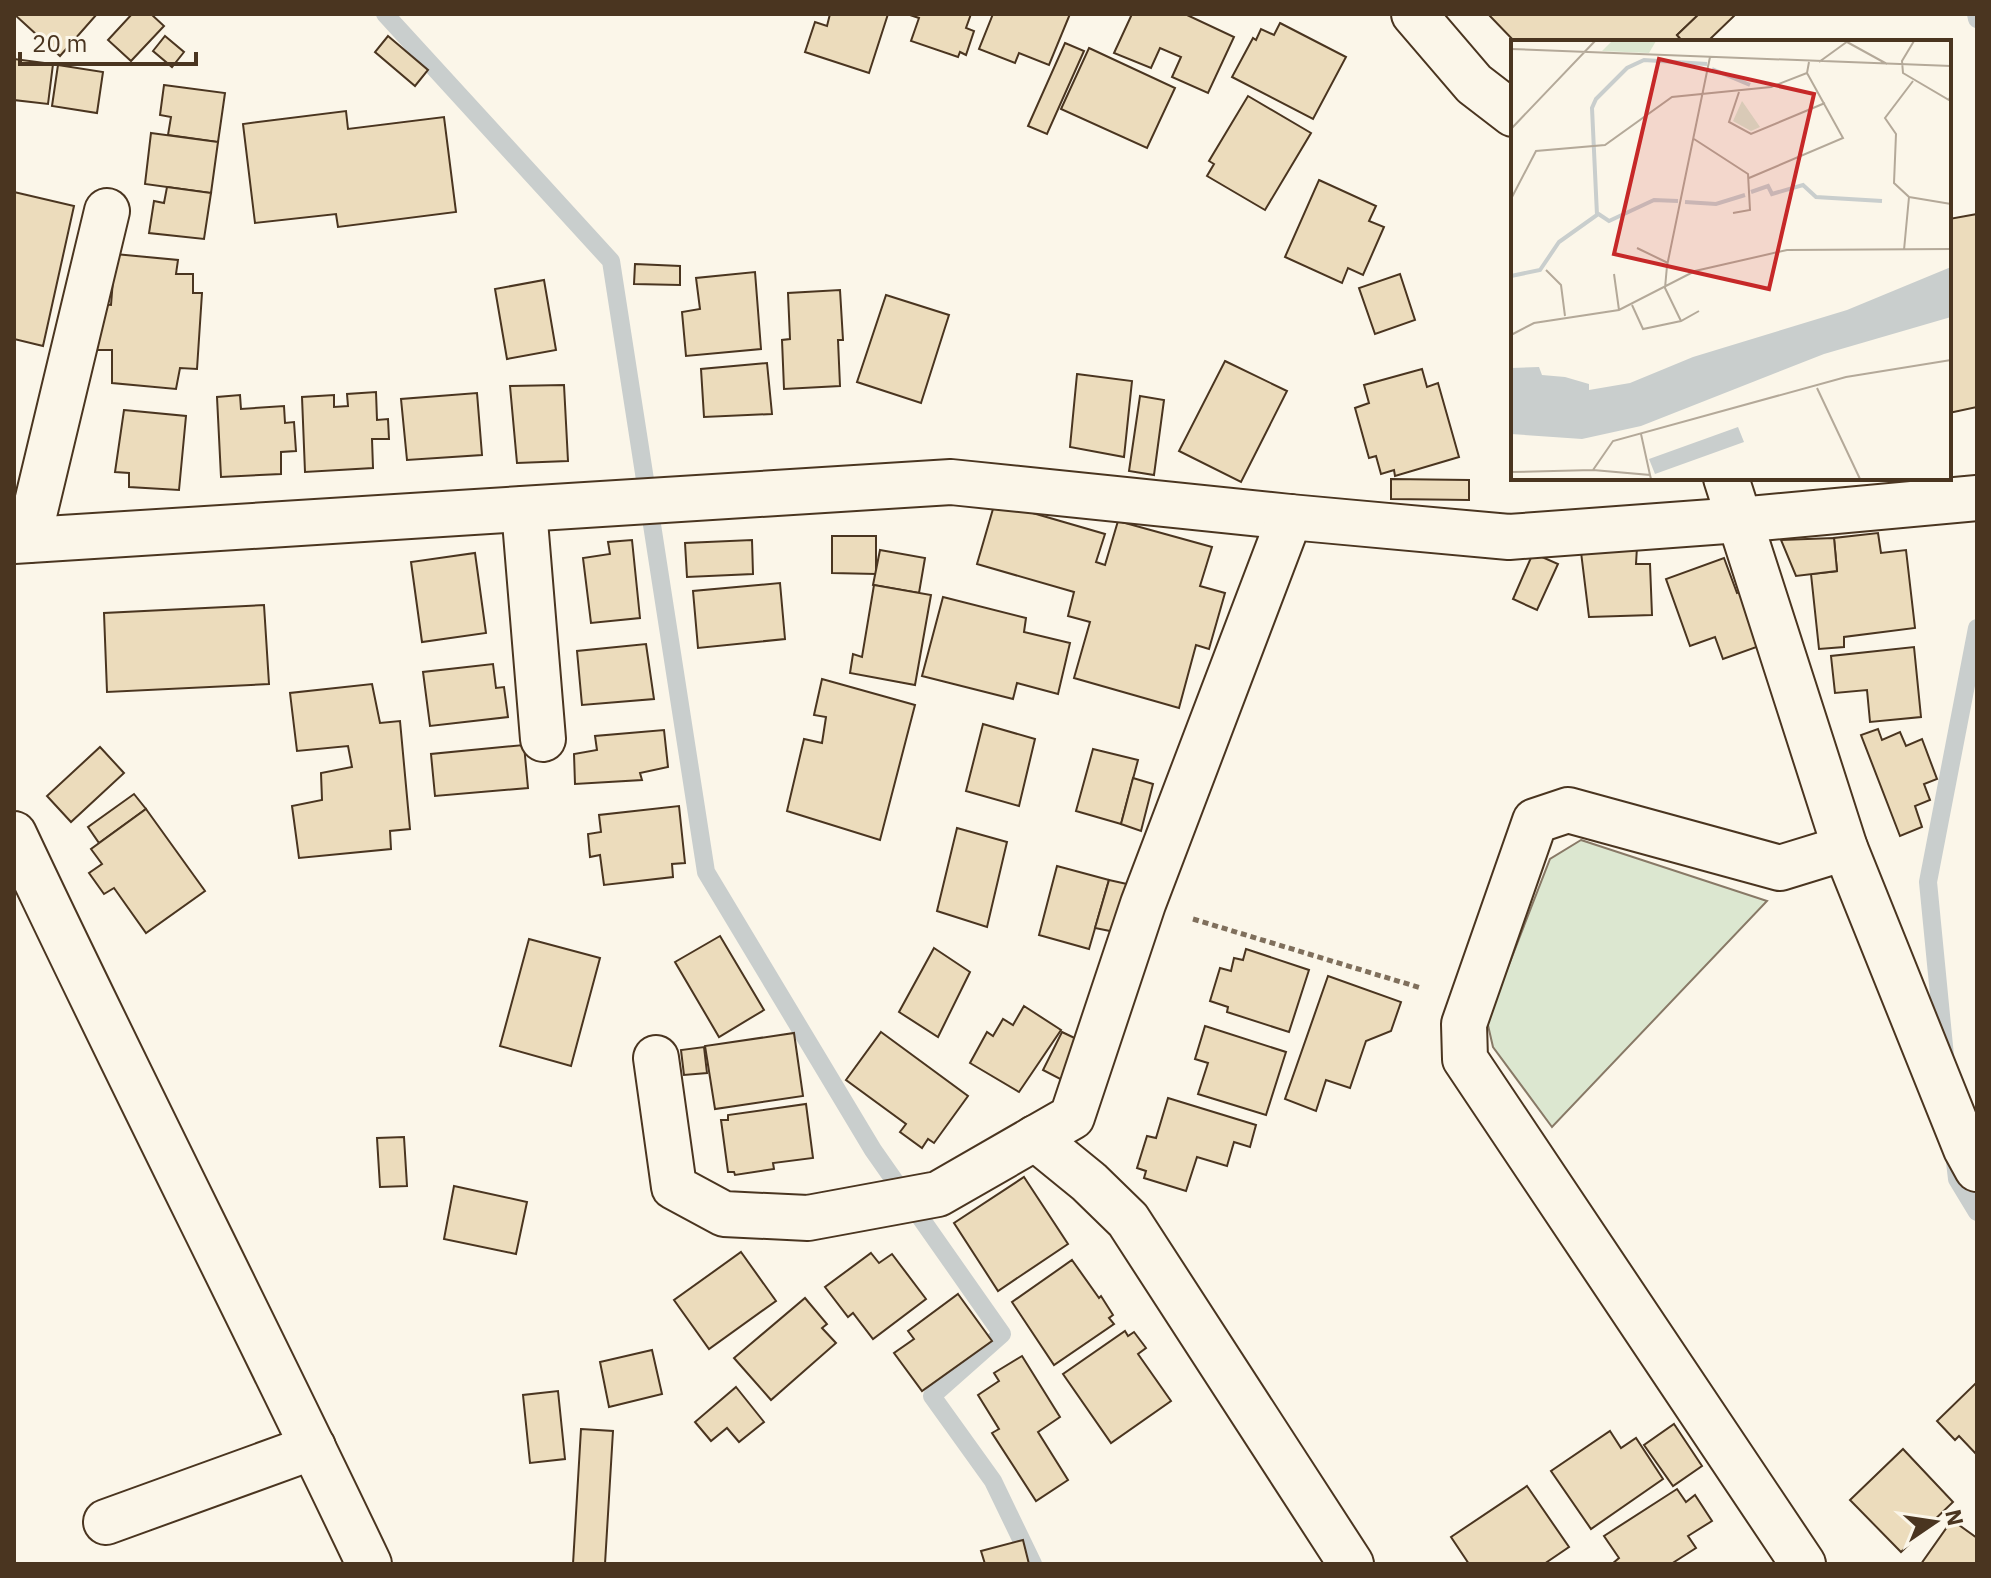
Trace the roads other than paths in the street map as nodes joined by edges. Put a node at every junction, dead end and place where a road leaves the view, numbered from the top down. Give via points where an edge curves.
1 (1414, 14) edge
2 (1511, 112) edge
3 (107, 211) dead end
4 (1727, 480) edge
5 (1977, 498) edge
6 (524, 509) junction
7 (1290, 517) junction
8 (1739, 520) junction
9 (21, 541) edge
10 (543, 739) dead end
11 (14, 834) edge
12 (1845, 848) junction
13 (656, 1058) dead end
14 (1035, 1138) junction
15 (1977, 1169) edge
16 (313, 1447) junction
17 (106, 1522) dead end
18 (369, 1564) edge
19 (1351, 1564) edge
20 (1803, 1564) edge

1 - 2 street via 1474,84
3 - 9 street
4 - 8 street
5 - 8 street
6 - 7 street via 951,482
6 - 9 street
6 - 10 street
7 - 8 street via 1509,537
7 - 14 street via 1143,904 1072,1117
8 - 12 street
11 - 16 street
12 - 15 street
12 - 20 street via 1780,868 1568,810 1535,821 1464,1024 1465,1059
13 - 14 street via 674,1187 724,1214 808,1218 938,1194
14 - 19 street via 1128,1220
16 - 17 street
16 - 18 street

